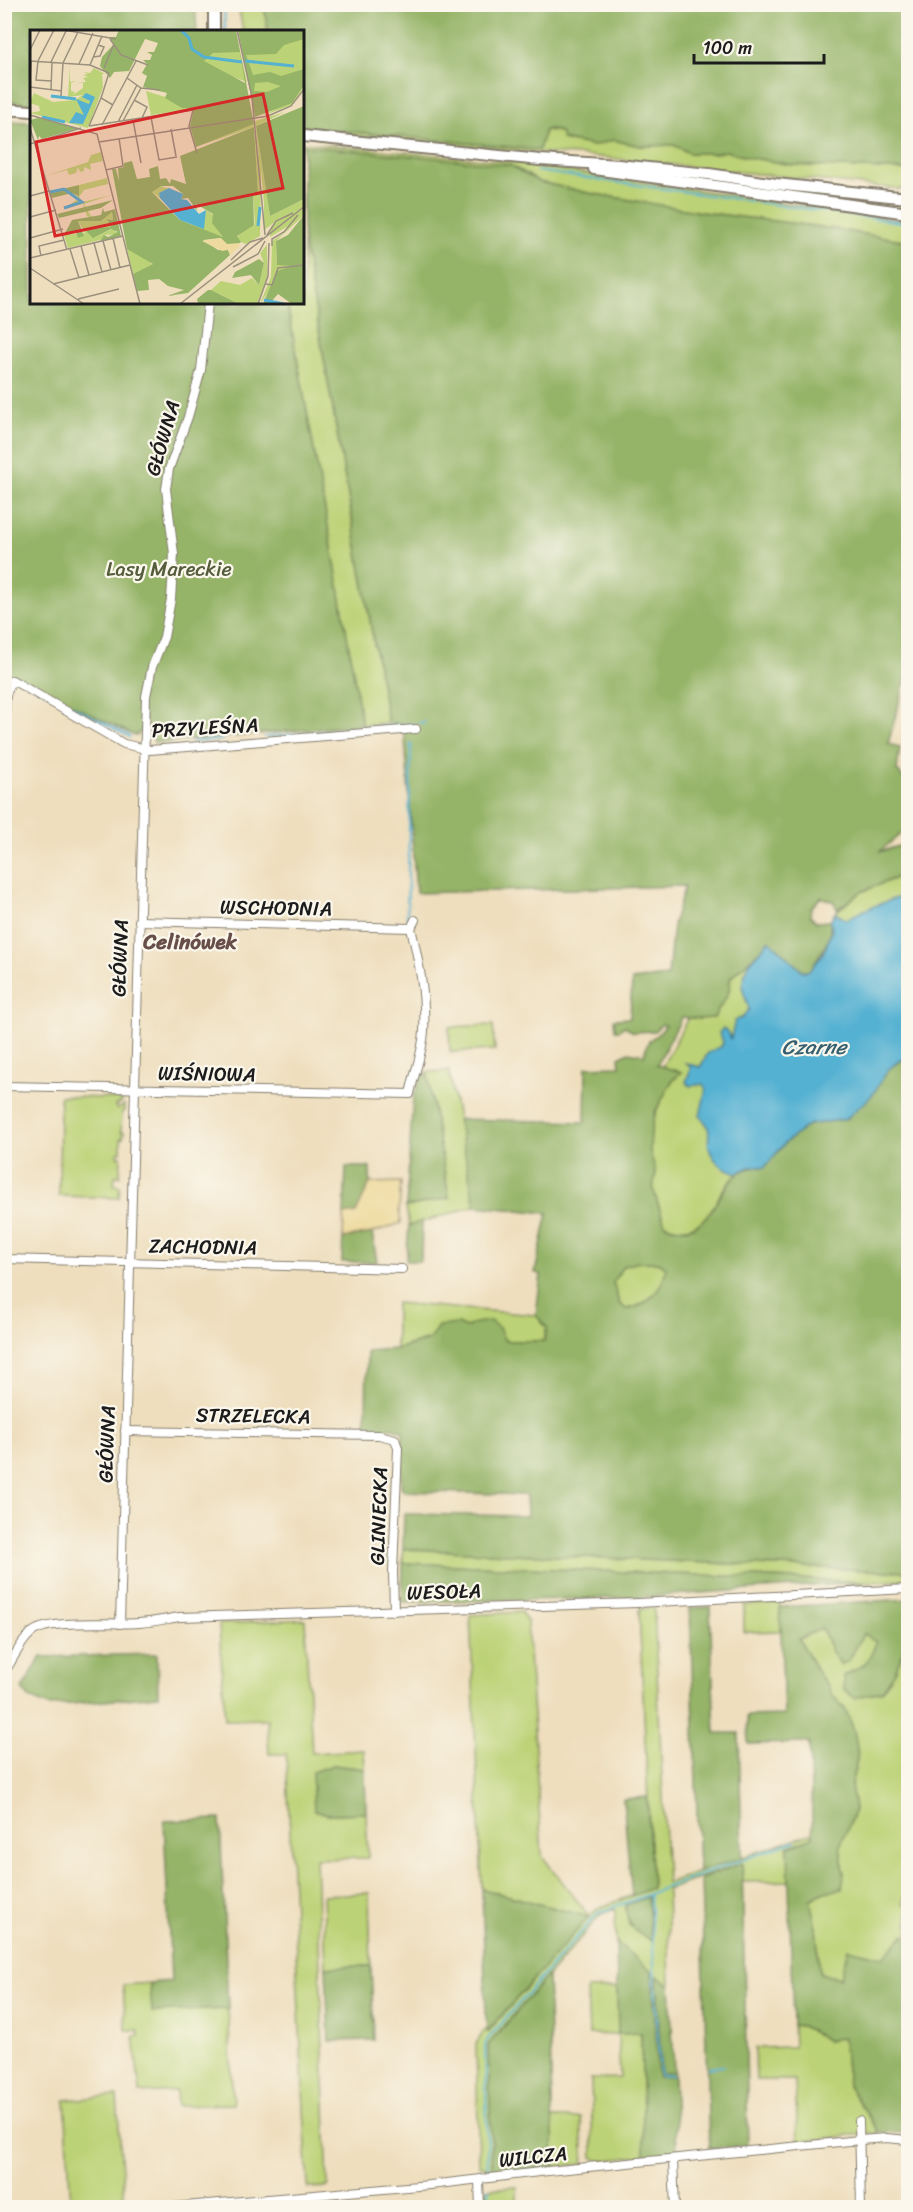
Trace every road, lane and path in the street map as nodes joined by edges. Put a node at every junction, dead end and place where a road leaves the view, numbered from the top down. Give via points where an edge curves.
1 (213, 4) edge
2 (214, 30) edge
3 (4, 109) edge
4 (30, 111) edge
5 (304, 136) edge
6 (540, 160) junction
7 (909, 198) edge
8 (909, 213) edge
9 (208, 304) edge
10 (416, 729) dead end
11 (4, 733) edge
12 (144, 748) junction
13 (139, 921) junction
14 (4, 1086) edge
15 (134, 1089) junction
16 (410, 1094) joint
17 (4, 1259) edge
18 (131, 1262) junction
19 (402, 1269) dead end
20 (125, 1431) junction
21 (379, 1435) joint
22 (909, 1589) edge
23 (394, 1611) junction
24 (120, 1624) junction
25 (4, 1673) edge
26 (859, 2121) dead end
27 (860, 2140) junction
28 (909, 2140) edge
29 (673, 2160) junction
30 (479, 2180) junction
31 (210, 2205) edge
32 (161, 2208) edge
33 (480, 2208) edge
34 (675, 2208) edge
35 (861, 2208) edge

1 - 2 main road
3 - 4 main road
5 - 6 main road
6 - 7 main road via 709,174
6 - 8 main road
9 - 12 street, GŁÓWNA via 201,370 166,489 174,554 171,599 164,637 148,682
10 - 12 street, PRZYLEŚNA via 159,750
11 - 12 street, PRZYLEŚNA via 6,694 12,680 124,744
12 - 13 street, GŁÓWNA
13 - 15 street, GŁÓWNA
13 - 16 street, WSCHODNIA via 413,924 424,1031
14 - 15 street, WIŚNIOWA
15 - 16 street, WIŚNIOWA
15 - 18 street, GŁÓWNA
17 - 18 street, ZACHODNIA
18 - 19 street, ZACHODNIA
18 - 20 street, GŁÓWNA
20 - 21 street, STRZELECKA
20 - 24 street, GŁÓWNA
21 - 23 street, GLINIECKA via 394,1439 398,1448
22 - 23 street, WESOŁA
23 - 24 street, WESOŁA via 180,1617
24 - 25 street, WESOŁA via 42,1627 28,1637
26 - 27 street
27 - 28 street, WILCZA
27 - 29 street, WILCZA
27 - 35 street
29 - 30 street, WILCZA
29 - 34 street
30 - 31 street, WILCZA
30 - 33 street
31 - 32 street, WILCZA

